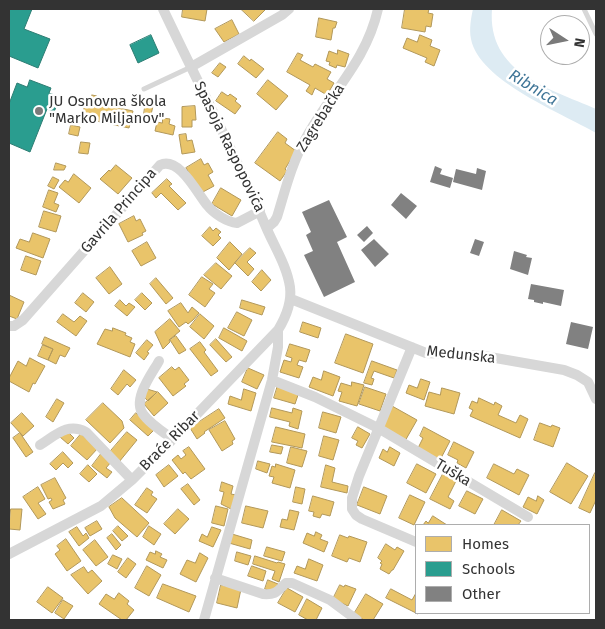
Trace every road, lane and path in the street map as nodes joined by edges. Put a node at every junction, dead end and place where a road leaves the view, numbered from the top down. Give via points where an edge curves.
1 (163, 9) edge
2 (289, 9) edge
3 (378, 9) edge
4 (584, 9) edge
5 (596, 34) edge
6 (190, 67) junction
7 (144, 89) dead end
8 (260, 211) junction
9 (267, 228) junction
10 (290, 287) joint
11 (291, 299) junction
12 (9, 326) edge
13 (278, 330) junction
14 (412, 347) junction
15 (159, 361) dead end
16 (272, 380) junction
17 (596, 399) edge
18 (378, 428) junction
19 (173, 439) junction
20 (40, 444) dead end
21 (132, 480) junction
22 (528, 517) dead end
23 (415, 542) edge
24 (9, 554) edge
25 (215, 578) junction
26 (204, 620) edge
27 (357, 620) edge

1 - 6 street, Spasoja Raspopovića
2 - 6 street via 282,16
3 - 9 street, Zagrebačka via 362,53 302,145 277,217
4 - 5 lane
6 - 7 lane
6 - 8 street, Spasoja Raspopovića
8 - 9 street, Spasoja Raspopovića
8 - 12 street, Gavrila Principa via 237,223 227,221 208,207 178,168 164,163 23,320
9 - 10 street, Spasoja Raspopovića
10 - 11 street, Braće Ribar
11 - 13 street, Braće Ribar
11 - 14 street, Medunska
13 - 16 street
13 - 19 street, Braće Ribar
14 - 17 street, Medunska via 426,352 484,356 564,370 588,382
14 - 18 street
15 - 19 street via 142,392 140,408
16 - 18 street, Tuška
16 - 25 street
18 - 22 street, Tuška
18 - 23 street via 359,476 352,509 362,519
19 - 21 street, Braće Ribar
20 - 21 street via 68,428 78,427
21 - 24 street, Braće Ribar via 101,506
25 - 26 street
25 - 27 street via 271,595 286,583 292,583 330,600

